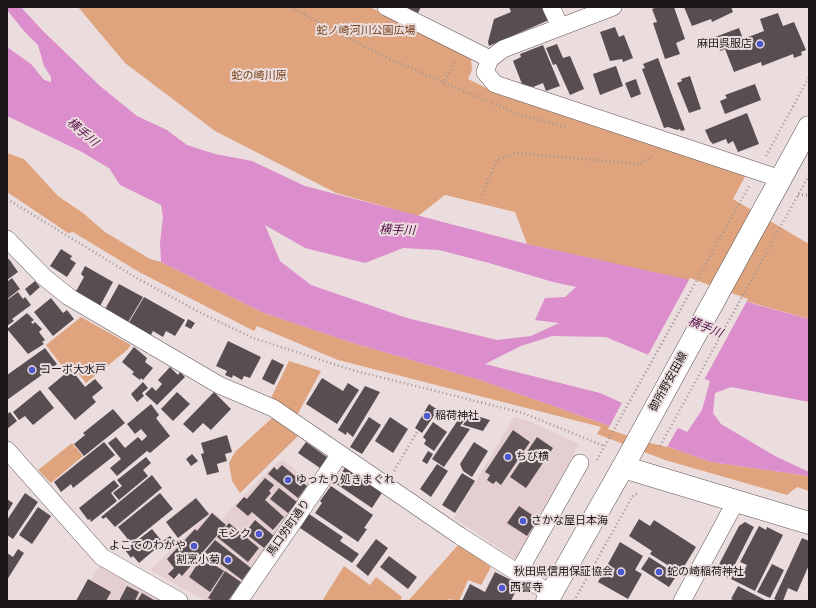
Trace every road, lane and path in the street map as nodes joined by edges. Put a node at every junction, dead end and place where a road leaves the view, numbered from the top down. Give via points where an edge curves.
1 (290, 7) edge
2 (386, 7) edge
3 (551, 7) edge
4 (613, 7) edge
5 (560, 26) junction
6 (462, 45) junction
7 (490, 59) junction
8 (809, 77) edge
9 (443, 84) junction
10 (809, 127) edge
11 (568, 129) dead end
12 (648, 152) dead end
13 (758, 171) junction
14 (809, 175) edge
15 (781, 179) junction
16 (482, 195) dead end
17 (798, 195) junction
18 (809, 195) edge
19 (7, 199) edge
20 (7, 240) edge
21 (417, 432) dead end
22 (611, 434) dead end
23 (604, 446) dead end
24 (660, 446) dead end
25 (7, 450) edge
26 (340, 454) junction
27 (580, 462) dead end
28 (623, 467) junction
29 (385, 485) junction
30 (642, 490) dead end
31 (736, 501) junction
32 (809, 523) edge
33 (518, 573) junction
34 (550, 597) edge
35 (179, 601) edge
36 (239, 601) edge
37 (574, 601) edge
38 (682, 601) edge

1 - 9 path
2 - 6 street
3 - 5 street
4 - 5 street
5 - 7 street via 503,48
6 - 7 street
6 - 9 path
7 - 13 street via 485,72 495,84
8 - 13 path
9 - 11 path via 518,114
10 - 15 main road, 御所野安田線
12 - 16 path via 656,155 640,164 515,152 497,160
13 - 15 street
13 - 22 path
14 - 17 path
15 - 28 main road, 御所野安田線
17 - 18 path
17 - 24 path
19 - 23 path via 135,277 253,338 352,370 523,413
20 - 26 street via 44,277 69,297 219,385 273,408
21 - 29 path
25 - 35 street via 102,556
26 - 29 street
26 - 36 street, 馬口労町通り
27 - 33 street
28 - 31 main road
28 - 34 main road, 御所野安田線
29 - 33 street
30 - 37 path via 632,497
31 - 32 main road
31 - 38 street
33 - 34 street

